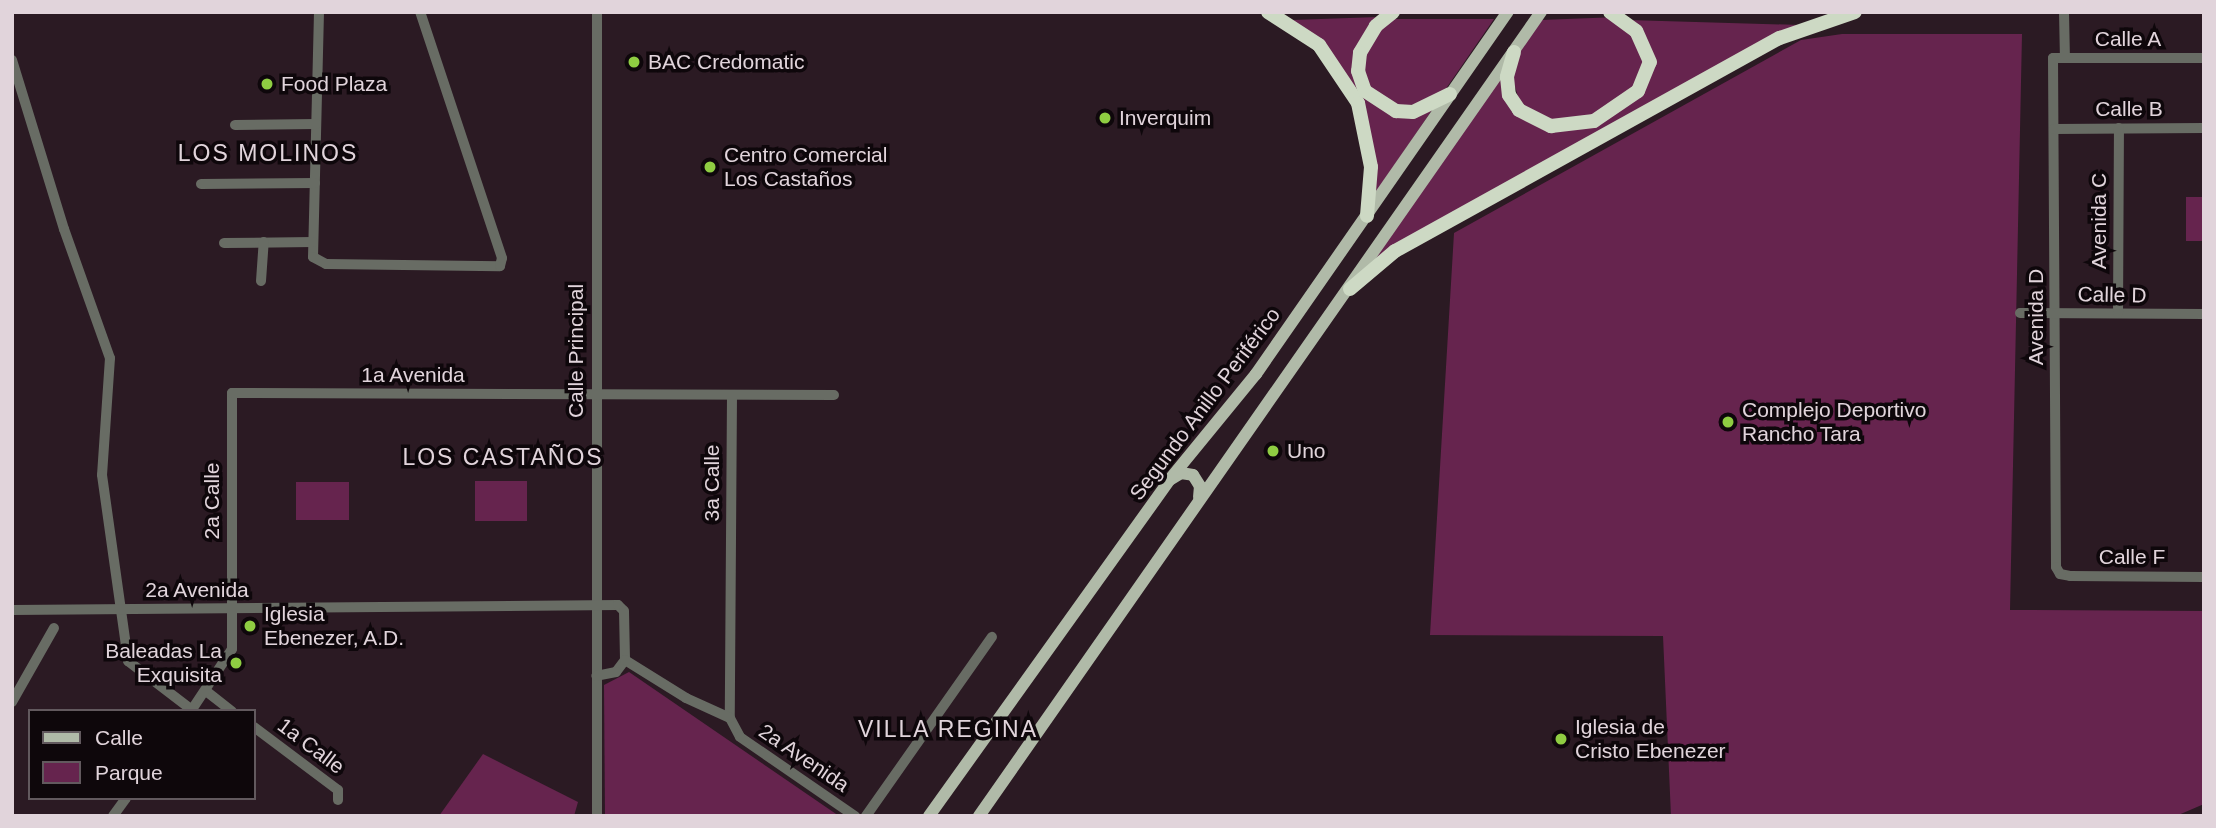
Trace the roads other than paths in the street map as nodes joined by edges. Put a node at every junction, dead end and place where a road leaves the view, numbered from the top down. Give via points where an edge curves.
1 (319, 12) edge
2 (420, 12) edge
3 (597, 12) edge
4 (1268, 12) edge
5 (1393, 12) edge
6 (1508, 12) edge
7 (1541, 12) edge
8 (1609, 12) edge
9 (1856, 12) edge
10 (2064, 12) edge
11 (1514, 52) junction
12 (2053, 58) joint
13 (2065, 58) junction
14 (2204, 58) edge
15 (12, 60) edge
16 (1450, 94) junction
17 (316, 124) junction
18 (235, 125) dead end
19 (2119, 128) junction
20 (2204, 128) edge
21 (2054, 129) junction
22 (315, 183) junction
23 (201, 184) dead end
24 (1367, 216) junction
25 (313, 242) junction
26 (224, 243) dead end
27 (264, 243) junction
28 (261, 281) dead end
29 (1350, 289) junction
30 (2020, 313) dead end
31 (2056, 313) junction
32 (2118, 313) junction
33 (2204, 314) edge
34 (232, 393) joint
35 (594, 395) junction
36 (732, 395) junction
37 (834, 395) dead end
38 (1170, 479) junction
39 (1199, 498) junction
40 (2060, 575) joint
41 (2204, 576) edge
42 (594, 607) junction
43 (124, 609) junction
44 (231, 609) junction
45 (12, 610) edge
46 (54, 628) dead end
47 (992, 637) dead end
48 (625, 660) junction
49 (596, 676) junction
50 (206, 691) junction
51 (12, 702) edge
52 (191, 709) edge
53 (193, 709) edge
54 (230, 709) edge
55 (732, 723) junction
56 (256, 728) edge
57 (125, 800) edge
58 (338, 800) dead end
59 (113, 816) edge
60 (597, 816) edge
61 (855, 816) edge
62 (866, 816) edge
63 (929, 816) edge
64 (979, 816) edge

1 - 17 street
2 - 25 street via 501,264 326,264 313,257
3 - 35 street, Calle Principal
4 - 24 highway via 1320,45 1358,103 1371,167
5 - 16 highway via 1376,26 1360,53 1365,91 1396,111 1413,112
6 - 16 main road, Segundo Anillo Periférico
7 - 11 main road
8 - 11 highway via 1636,31 1650,62 1638,91 1594,121 1551,125 1519,110 1509,95 1507,77
9 - 29 highway via 1769,44 1397,249
10 - 13 street
11 - 29 main road
12 - 13 street, Calle A
12 - 21 street, Avenida D
13 - 14 street, Calle A
15 - 43 street via 110,358 102,475
16 - 24 main road, Segundo Anillo Periférico
17 - 18 street
17 - 22 street
19 - 20 street, Calle B
19 - 21 street, Calle B
19 - 32 street, Avenida C
21 - 31 street, Avenida D
22 - 23 street
22 - 25 street
24 - 38 main road, Segundo Anillo Periférico via 1256,374
25 - 27 street
26 - 27 street
27 - 28 street
29 - 39 main road
30 - 31 street, Calle D
31 - 32 street, Calle D
31 - 40 street, Avenida D via 2056,567
32 - 33 street, Calle D
34 - 35 street, 1a Avenida
34 - 44 street, 2a Calle
35 - 36 street, 1a Avenida
35 - 42 street, Calle Principal
36 - 37 street, 1a Avenida
36 - 55 street, 3a Calle
38 - 39 main road via 1181,473 1193,475 1200,485
38 - 63 main road, Segundo Anillo Periférico
39 - 64 main road
40 - 41 street, Calle F
42 - 44 street, 2a Avenida
42 - 48 street, 2a Avenida via 618,605 624,611
42 - 49 street, Calle Principal
43 - 44 street, 2a Avenida
43 - 45 street, 2a Avenida
43 - 52 street via 128,661
44 - 50 street, 2a Calle via 232,653
46 - 51 street
47 - 62 street
48 - 49 street via 616,672
48 - 55 street, 2a Avenida
49 - 60 street, Calle Principal
50 - 53 street, 2a Calle
50 - 54 street
55 - 61 street, 2a Avenida via 740,737
56 - 58 street, 1a Calle via 338,790
57 - 59 street

